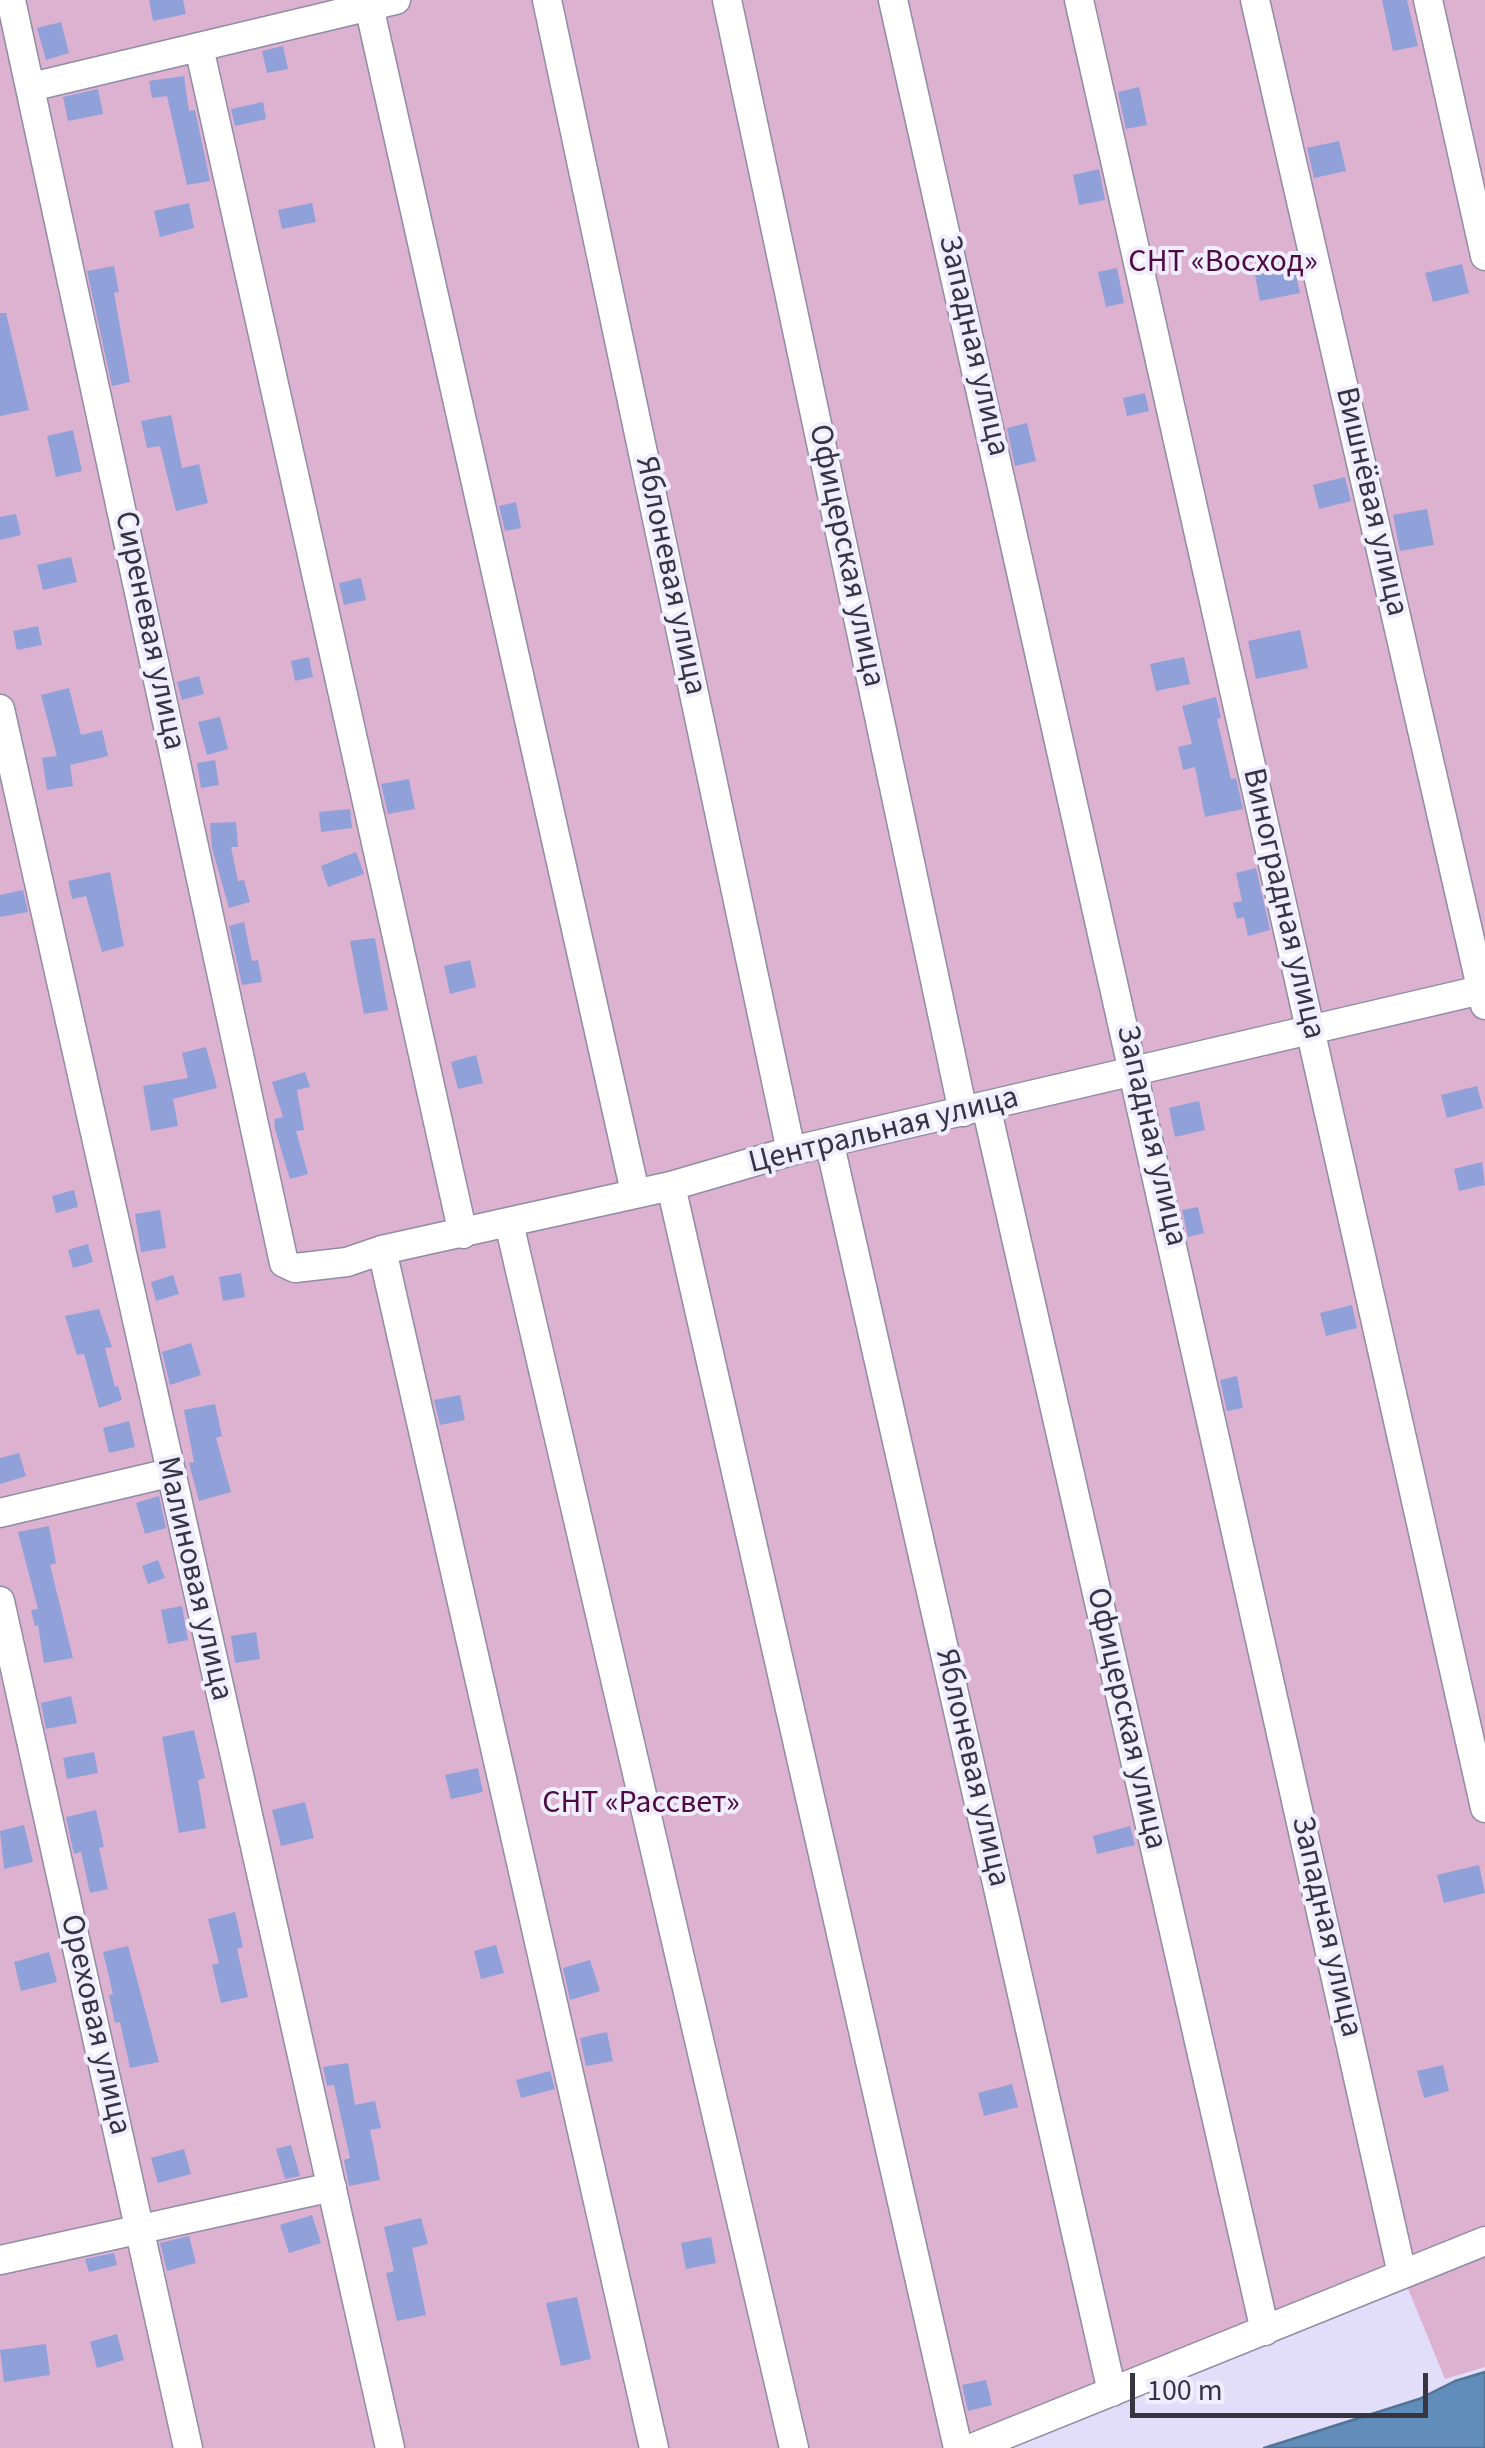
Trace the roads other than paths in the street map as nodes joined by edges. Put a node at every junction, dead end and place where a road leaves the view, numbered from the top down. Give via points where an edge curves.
1 (11, 0) edge
2 (548, 0) edge
3 (727, 0) edge
4 (893, 0) edge
5 (1078, 0) edge
6 (1255, 0) edge
7 (1428, 0) edge
8 (382, 3) edge
9 (199, 48) junction
10 (30, 87) junction
11 (1485, 256) edge
12 (0, 709) edge
13 (1484, 995) edge
14 (1311, 1031) junction
15 (1136, 1073) junction
16 (975, 1109) junction
17 (830, 1145) junction
18 (790, 1151) junction
19 (671, 1186) junction
20 (636, 1192) junction
21 (509, 1223) junction
22 (463, 1234) junction
23 (382, 1250) junction
24 (284, 1263) joint
25 (169, 1473) junction
26 (0, 1513) edge
27 (0, 1601) edge
28 (1485, 1808) edge
29 (332, 2187) junction
30 (140, 2229) junction
31 (1485, 2240) edge
32 (0, 2260) edge
33 (1402, 2274) junction
34 (1265, 2331) junction
35 (1112, 2392) junction
36 (188, 2448) edge
37 (390, 2448) edge
38 (654, 2448) edge
39 (794, 2448) edge
40 (958, 2448) edge
41 (972, 2448) edge

1 - 10 street, Сиреневая улица
2 - 18 street, Яблоневая улица
3 - 16 street, Офицерская улица
4 - 15 street, Западная улица
5 - 14 street, Виноградная улица
6 - 13 street, Вишнёвая улица
7 - 11 street
8 - 9 street
8 - 20 street
9 - 10 street
9 - 22 street
10 - 24 street, Сиреневая улица
12 - 25 street, Малиновая улица
13 - 14 street, Центральная улица
14 - 15 street, Центральная улица
14 - 28 street, Виноградная улица
15 - 16 street, Центральная улица
15 - 33 street, Западная улица
16 - 17 street, Центральная улица
16 - 34 street, Офицерская улица
17 - 18 street, Центральная улица
17 - 35 street, Яблоневая улица
18 - 19 street, Центральная улица
19 - 20 street, Центральная улица
19 - 40 street
20 - 21 street, Центральная улица
21 - 22 street, Центральная улица
21 - 39 street
22 - 23 street, Центральная улица
23 - 24 street, Центральная улица via 310,1268
23 - 38 street
25 - 26 street
25 - 29 street, Малиновая улица
27 - 30 street, Ореховая улица
29 - 30 street
29 - 37 street, Малиновая улица
30 - 32 street
30 - 36 street, Ореховая улица
31 - 33 street
33 - 34 street
34 - 35 street
35 - 41 street

